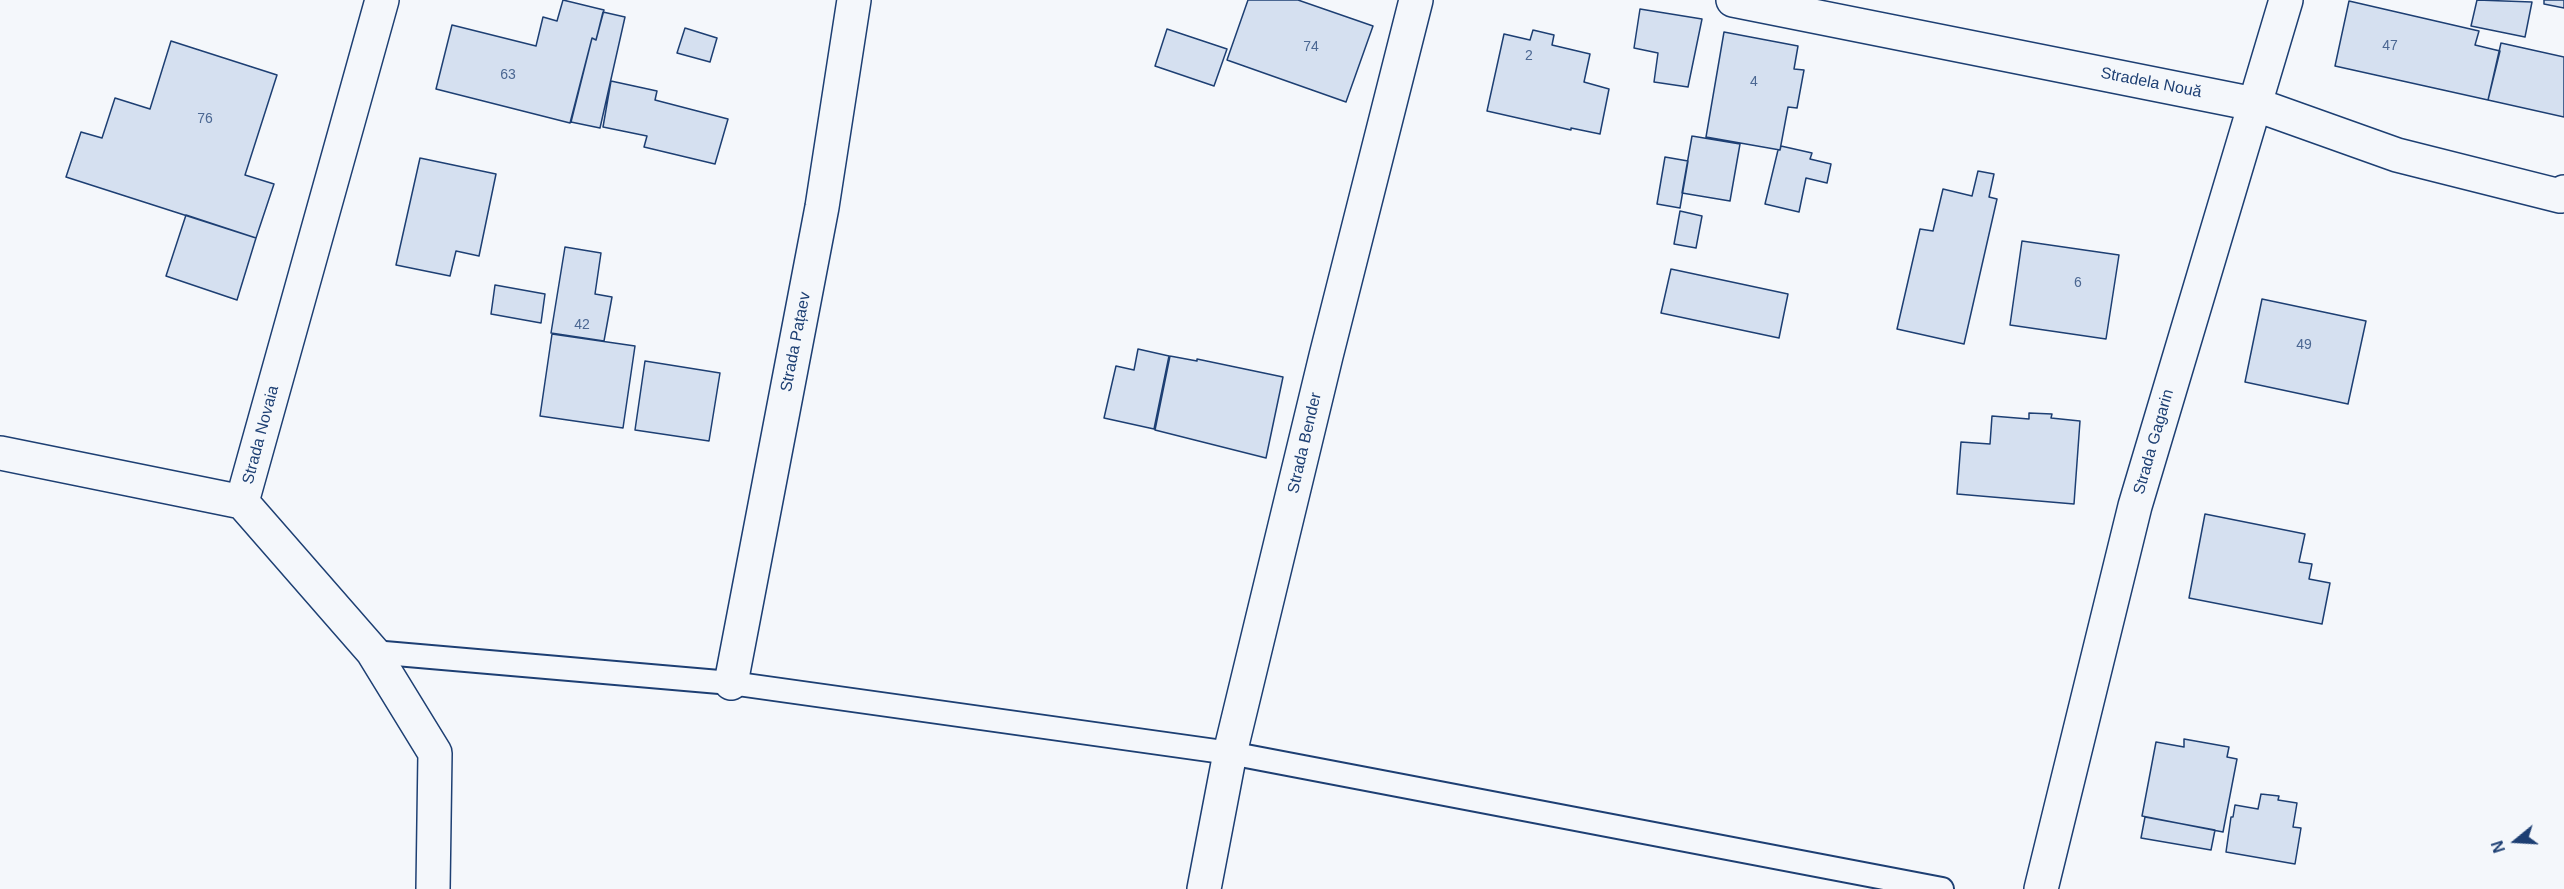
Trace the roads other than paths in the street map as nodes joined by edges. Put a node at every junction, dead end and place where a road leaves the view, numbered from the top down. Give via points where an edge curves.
1 (382, 0) edge
2 (854, 0) edge
3 (1416, 0) edge
4 (1733, 0) edge
5 (2286, 0) edge
6 (2254, 104) junction
7 (2562, 194) edge
8 (0, 453) edge
9 (242, 502) junction
10 (373, 652) junction
11 (731, 683) junction
12 (1230, 753) junction
13 (433, 889) edge
14 (1204, 889) edge
15 (1942, 889) edge
16 (2041, 889) edge

1 - 9 street, Strada Novaia
2 - 11 street, Strada Pațaev via 822,207
3 - 12 street, Strada Bender
4 - 6 street, Stradela Nouă
5 - 6 street, Strada Gagarin
6 - 7 street, Stradela Nouă via 2397,155
6 - 16 street, Strada Gagarin via 2135,506
8 - 9 street
9 - 10 street, Strada Novaia
10 - 11 lane
10 - 13 street, Strada Novaia via 435,753
11 - 12 lane
12 - 14 street, Strada Bender
12 - 15 lane

